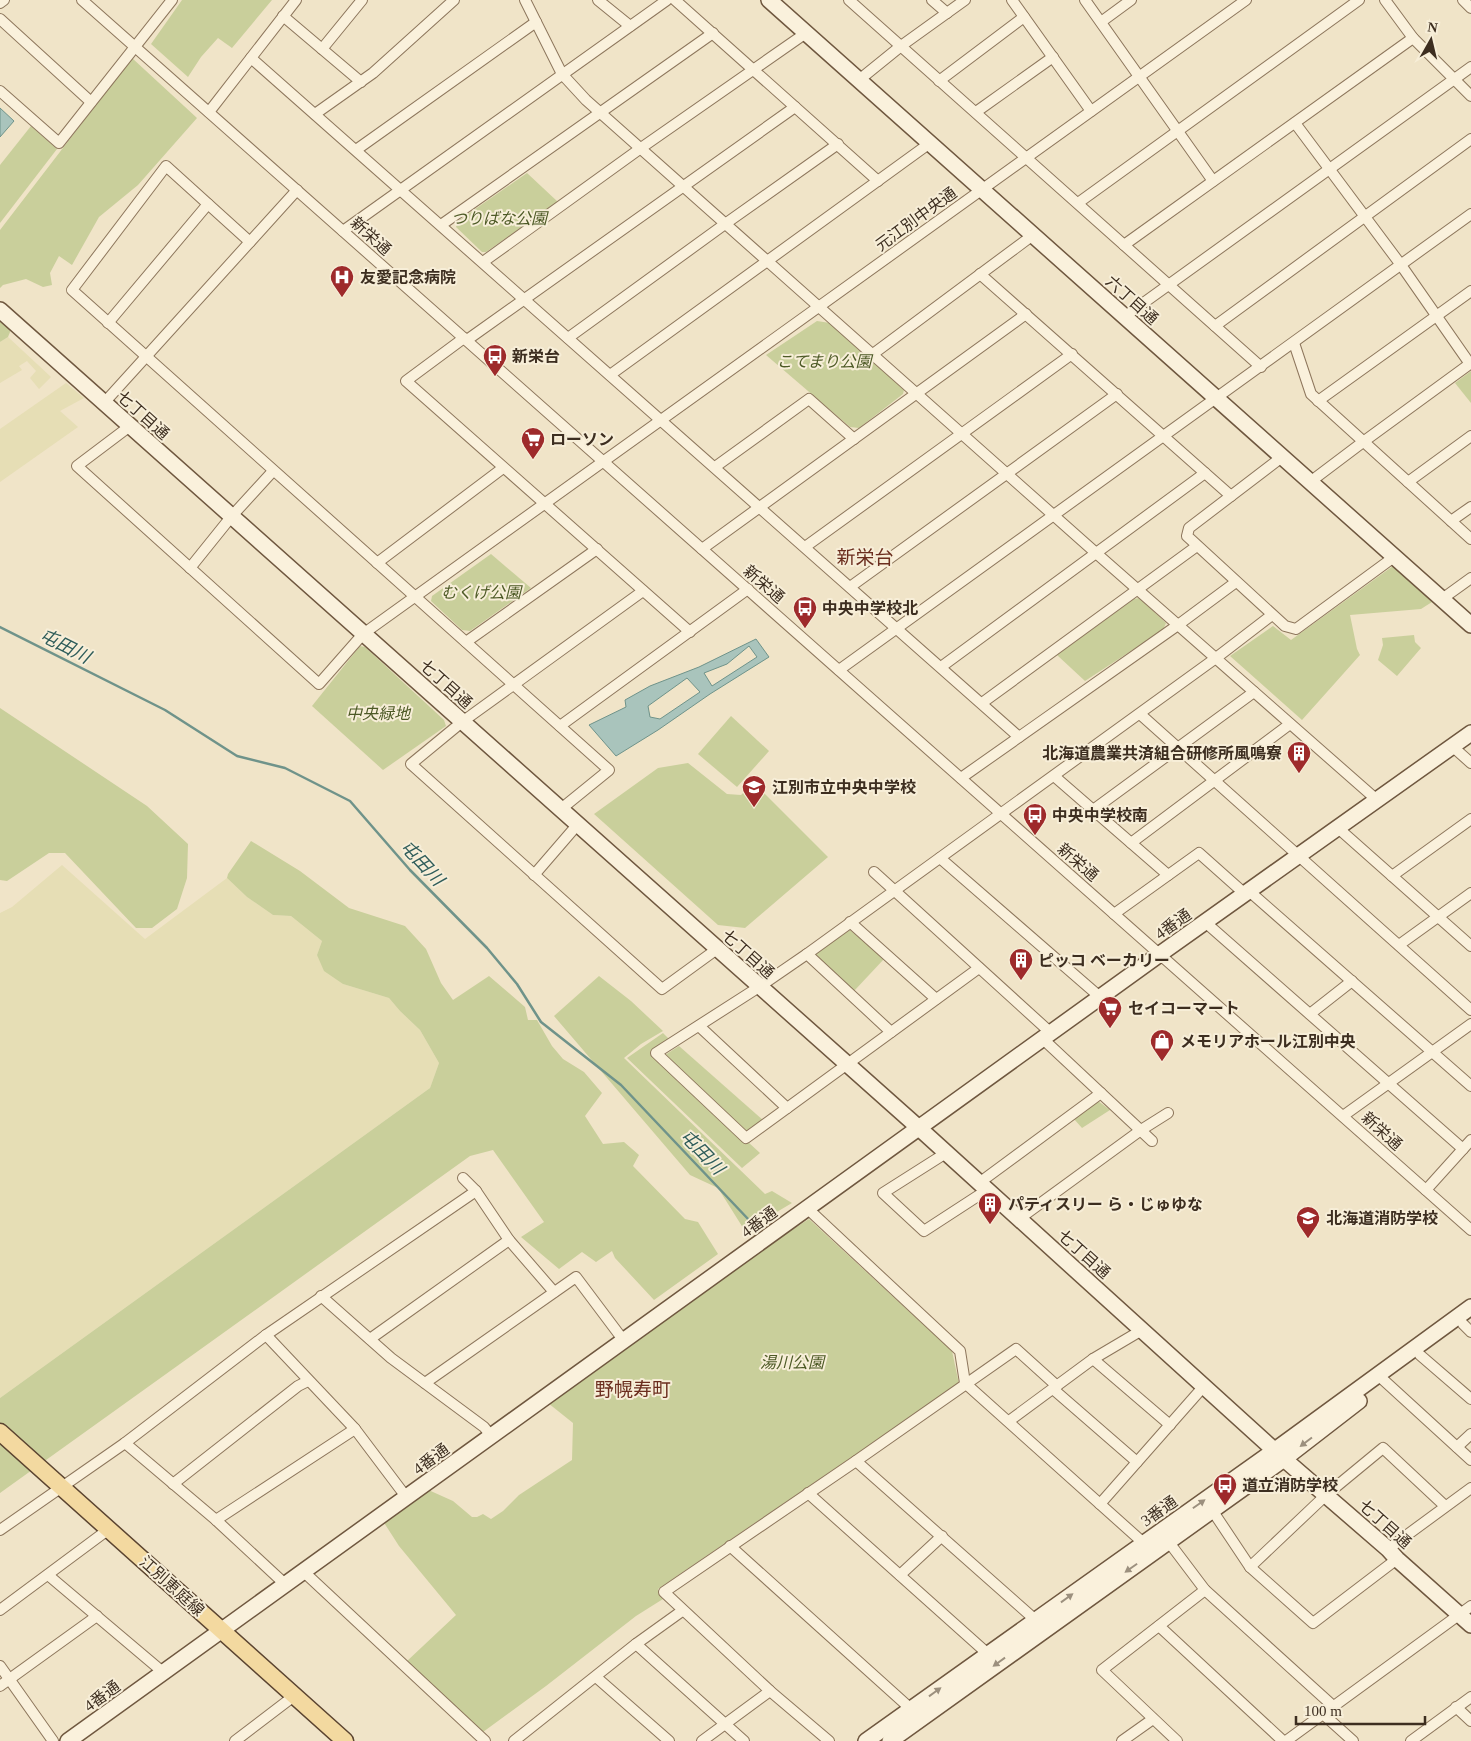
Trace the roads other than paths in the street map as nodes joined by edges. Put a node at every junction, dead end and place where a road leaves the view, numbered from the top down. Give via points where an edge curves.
1 (4, 0) edge
2 (82, 0) edge
3 (172, 0) edge
4 (296, 0) edge
5 (362, 0) edge
6 (454, 0) edge
7 (525, 0) edge
8 (598, 0) edge
9 (667, 0) edge
10 (675, 0) edge
11 (769, 0) edge
12 (849, 0) edge
13 (932, 0) edge
14 (965, 0) edge
15 (1012, 0) edge
16 (1085, 0) edge
17 (1131, 0) edge
18 (1246, 0) edge
19 (1360, 0) edge
20 (1385, 0) edge
21 (1463, 0) edge
22 (0, 3) edge
23 (1471, 8) edge
24 (947, 13) junction
25 (283, 16) junction
26 (1024, 17) junction
27 (0, 19) edge
28 (536, 22) junction
29 (1101, 22) junction
30 (630, 26) junction
31 (713, 33) junction
32 (806, 33) junction
33 (1413, 38) junction
34 (901, 46) junction
35 (135, 47) junction
36 (322, 49) junction
37 (251, 58) junction
38 (1053, 58) junction
39 (1471, 67) edge
40 (753, 69) junction
41 (562, 74) junction
42 (1140, 76) junction
43 (1454, 79) junction
44 (858, 80) junction
45 (939, 81) junction
46 (360, 82) junction
47 (0, 91) edge
48 (1471, 96) edge
49 (91, 102) junction
50 (795, 107) junction
51 (1091, 111) junction
52 (208, 112) junction
53 (976, 112) junction
54 (602, 113) junction
55 (315, 114) junction
56 (1295, 122) junction
57 (1179, 131) junction
58 (1471, 139) edge
59 (930, 143) junction
60 (838, 144) junction
61 (641, 148) junction
62 (356, 150) junction
63 (1026, 158) junction
64 (1329, 168) junction
65 (878, 181) junction
66 (1213, 181) junction
67 (683, 186) junction
68 (401, 189) junction
69 (297, 190) junction
70 (982, 190) junction
71 (1078, 203) junction
72 (208, 204) junction
73 (1471, 214) edge
74 (1365, 216) junction
75 (725, 224) junction
76 (441, 225) junction
77 (343, 231) junction
78 (1033, 235) junction
79 (250, 242) junction
80 (1124, 245) junction
81 (768, 261) junction
82 (483, 262) junction
83 (1401, 265) junction
84 (980, 274) junction
85 (1168, 284) junction
86 (1471, 291) edge
87 (525, 299) junction
88 (819, 307) junction
89 (0, 310) edge
90 (1026, 314) junction
91 (1124, 316) junction
92 (1437, 316) junction
93 (108, 323) junction
94 (1214, 326) junction
95 (568, 338) junction
96 (465, 339) junction
97 (1294, 343) junction
98 (873, 354) junction
99 (1072, 354) junction
100 (146, 357) junction
101 (1471, 364) edge
102 (1260, 367) junction
103 (610, 375) junction
104 (918, 393) junction
105 (1117, 394) junction
106 (1217, 399) junction
107 (1318, 401) junction
108 (104, 403) junction
109 (662, 420) junction
110 (130, 426) junction
111 (962, 433) junction
112 (1471, 436) edge
113 (1164, 437) junction
114 (854, 439) junction
115 (1363, 442) junction
116 (1282, 457) junction
117 (604, 462) junction
118 (503, 468) junction
119 (715, 468) junction
120 (273, 471) junction
121 (1205, 473) junction
122 (1007, 474) junction
123 (1310, 482) junction
124 (1408, 482) junction
125 (1232, 496) junction
126 (546, 504) junction
127 (1471, 507) edge
128 (760, 508) junction
129 (1054, 515) junction
130 (231, 516) junction
131 (1451, 521) junction
132 (1471, 539) edge
133 (1197, 546) junction
134 (805, 547) junction
135 (597, 549) junction
136 (702, 549) junction
137 (1096, 553) junction
138 (1394, 557) junction
139 (377, 563) junction
140 (190, 568) junction
141 (1471, 578) edge
142 (1236, 582) junction
143 (850, 587) junction
144 (1137, 589) junction
145 (643, 590) junction
146 (748, 590) junction
147 (415, 597) junction
148 (1442, 599) junction
149 (1272, 615) junction
150 (1178, 625) junction
151 (1471, 625) edge
152 (897, 629) junction
153 (690, 632) junction
154 (363, 634) junction
155 (466, 642) junction
156 (1216, 658) junction
157 (941, 667) junction
158 (839, 670) junction
159 (513, 684) junction
160 (1254, 692) junction
161 (982, 703) junction
162 (1140, 714) junction
163 (462, 722) junction
164 (1290, 724) junction
165 (560, 726) junction
166 (1471, 732) edge
167 (1020, 737) junction
168 (1452, 746) junction
169 (1177, 747) junction
170 (1471, 763) edge
171 (1054, 776) junction
172 (961, 778) junction
173 (1214, 780) junction
174 (1377, 800) junction
175 (561, 810) junction
176 (1093, 810) junction
177 (1002, 814) junction
178 (1471, 819) edge
179 (578, 824) junction
180 (1338, 828) junction
181 (1131, 843) junction
182 (1299, 855) junction
183 (940, 858) junction
184 (874, 872) dead end
185 (534, 875) junction
186 (1168, 875) junction
187 (1392, 876) junction
188 (895, 890) junction
189 (1247, 893) junction
190 (1471, 894) edge
191 (1114, 914) junction
192 (1438, 917) junction
193 (850, 922) junction
194 (1206, 922) junction
195 (1399, 945) junction
196 (1471, 946) edge
197 (717, 949) junction
198 (807, 954) junction
199 (1160, 954) junction
200 (980, 968) junction
201 (1352, 981) junction
202 (759, 987) junction
203 (1100, 997) junction
204 (936, 999) junction
205 (1471, 1010) edge
206 (1310, 1014) junction
207 (1471, 1024) edge
208 (699, 1026) junction
209 (891, 1032) junction
210 (1047, 1036) junction
211 (1433, 1052) junction
212 (847, 1064) junction
213 (1389, 1083) junction
214 (1471, 1086) edge
215 (1100, 1093) junction
216 (787, 1108) junction
217 (1168, 1113) dead end
218 (1343, 1116) junction
219 (919, 1128) junction
220 (1141, 1130) junction
221 (1471, 1140) edge
222 (1152, 1141) dead end
223 (1463, 1149) junction
224 (946, 1153) junction
225 (463, 1178) dead end
226 (983, 1186) junction
227 (1426, 1190) junction
228 (476, 1191) junction
229 (808, 1209) junction
230 (1019, 1219) junction
231 (1471, 1230) edge
232 (510, 1240) junction
233 (554, 1292) junction
234 (321, 1296) junction
235 (1471, 1307) edge
236 (1468, 1325) edge
237 (1142, 1330) junction
238 (266, 1335) junction
239 (370, 1339) junction
240 (624, 1341) junction
241 (1420, 1355) junction
242 (1093, 1359) junction
243 (1381, 1378) junction
244 (308, 1381) junction
245 (965, 1383) junction
246 (425, 1384) junction
247 (1204, 1386) junction
248 (1055, 1388) junction
249 (1471, 1399) edge
250 (1009, 1420) junction
251 (1170, 1425) junction
252 (355, 1430) junction
253 (0, 1432) edge
254 (1471, 1434) edge
255 (492, 1437) junction
256 (125, 1443) junction
257 (1456, 1447) junction
258 (1279, 1454) junction
259 (1471, 1460) edge
260 (856, 1461) junction
261 (1137, 1462) junction
262 (173, 1484) junction
263 (62, 1488) junction
264 (1471, 1488) edge
265 (808, 1493) junction
266 (1326, 1495) junction
267 (407, 1498) junction
268 (1100, 1504) junction
269 (1445, 1506) junction
270 (1212, 1510) junction
271 (216, 1520) junction
272 (109, 1529) junction
273 (0, 1530) edge
274 (942, 1536) junction
275 (1168, 1541) junction
276 (730, 1546) junction
277 (1149, 1547) junction
278 (1392, 1554) junction
279 (1250, 1568) junction
280 (304, 1572) junction
281 (48, 1575) junction
282 (900, 1575) junction
283 (286, 1585) junction
284 (1205, 1590) junction
285 (0, 1610) edge
286 (1465, 1610) edge
287 (682, 1611) junction
288 (97, 1616) junction
289 (1041, 1624) junction
290 (1471, 1625) edge
291 (1158, 1626) junction
292 (222, 1631) junction
293 (636, 1644) junction
294 (988, 1654) junction
295 (0, 1666) edge
296 (164, 1673) junction
297 (596, 1677) junction
298 (9, 1679) junction
299 (0, 1686) edge
300 (770, 1691) junction
301 (294, 1696) junction
302 (1471, 1697) edge
303 (1333, 1706) junction
304 (1456, 1708) junction
305 (911, 1709) junction
306 (1323, 1714) junction
307 (1153, 1719) junction
308 (1471, 1721) edge
309 (725, 1724) junction
310 (1416, 1740) edge
311 (53, 1741) edge
312 (68, 1741) edge
313 (235, 1741) edge
314 (345, 1741) edge
315 (485, 1741) edge
316 (514, 1741) edge
317 (669, 1741) edge
318 (702, 1741) edge
319 (744, 1741) edge
320 (829, 1741) edge
321 (866, 1741) edge
322 (890, 1741) edge
323 (1122, 1741) edge
324 (1177, 1741) edge
325 (1284, 1741) edge
326 (1353, 1741) edge

1 - 22 street
2 - 35 street, 新栄通
3 - 35 street
4 - 25 street
5 - 36 street
6 - 46 street
7 - 28 street
8 - 30 street
9 - 30 street
10 - 31 street
11 - 32 street, 六丁目通
12 - 34 street
13 - 24 street
14 - 24 street
15 - 26 street
16 - 29 street
17 - 29 street
18 - 42 street, 元江別中央通
19 - 57 street
20 - 33 street
21 - 23 street
24 - 34 street
25 - 36 street
25 - 37 street
26 - 38 street
26 - 45 street
27 - 49 street
28 - 41 street
28 - 62 street
29 - 42 street
30 - 41 street
31 - 40 street
31 - 54 street
32 - 40 street
32 - 44 street, 六丁目通
33 - 43 street
33 - 56 street
34 - 44 street
34 - 45 street
35 - 49 street
35 - 52 street, 新栄通
36 - 46 street
37 - 52 street
37 - 55 street
38 - 51 street
38 - 53 street
39 - 43 street
40 - 50 street
40 - 61 street
41 - 54 street
41 - 68 street
42 - 51 street, 元江別中央通
42 - 57 street
43 - 48 street
43 - 64 street
44 - 59 street, 六丁目通
45 - 53 street
46 - 55 street
47 - 49 street via 59,143
50 - 60 street
50 - 67 street
51 - 63 street, 元江別中央通
52 - 69 street, 新栄通
53 - 63 street
54 - 61 street
54 - 76 street
55 - 62 street
56 - 64 street
56 - 66 street
57 - 66 street
57 - 71 street
58 - 74 street
59 - 65 street
59 - 70 street, 六丁目通
60 - 65 street
60 - 75 street
61 - 67 street
61 - 82 street
62 - 68 street
63 - 70 street, 元江別中央通
63 - 71 street
64 - 74 street
64 - 85 street
65 - 81 street
66 - 80 street
67 - 75 street
67 - 87 street
68 - 76 street
68 - 77 street
69 - 77 street, 新栄通
69 - 79 street
70 - 78 street, 六丁目通
70 - 88 street, 元江別中央通
71 - 80 street
72 - 79 street
72 - 93 street
72 - 93 street via 166,166 72,290
73 - 83 street
74 - 83 street
74 - 94 street
75 - 81 street
75 - 95 street
76 - 82 street
77 - 96 street, 新栄通
78 - 84 street
78 - 91 street, 六丁目通
79 - 100 street
80 - 85 street
81 - 88 street
81 - 103 street
82 - 87 street
83 - 92 street
83 - 97 street
84 - 90 street
84 - 98 street
85 - 91 street
85 - 94 street
86 - 92 street
87 - 95 street
87 - 96 street
88 - 98 street
88 - 109 street, 元江別中央通
89 - 108 street, 七丁目通
90 - 99 street
90 - 104 street
91 - 106 street, 六丁目通
92 - 101 street
92 - 107 street
93 - 100 street
94 - 102 street
95 - 103 street
96 - 117 street, 新栄通
96 - 118 street via 406,381
97 - 102 street
97 - 107 street via 1311,394
98 - 104 street
99 - 105 street
99 - 111 street
100 - 108 street
100 - 120 street
101 - 115 street
102 - 106 street
103 - 109 street
104 - 111 street
104 - 114 street
105 - 113 street
105 - 122 street
106 - 113 street
106 - 116 street, 六丁目通
107 - 115 street
108 - 110 street, 七丁目通
109 - 117 street, 元江別中央通
109 - 119 street
110 - 130 street, 七丁目通
110 - 140 street via 77,466
111 - 122 street
111 - 134 street
112 - 124 street
113 - 121 street
113 - 129 street
114 - 119 street via 809,400
114 - 128 street
115 - 123 street
115 - 124 street
116 - 123 street, 六丁目通
116 - 125 street
117 - 126 street, 元江別中央通
117 - 136 street, 新栄通
118 - 126 street
118 - 139 street
119 - 128 street
120 - 130 street
120 - 139 street
121 - 125 street
121 - 137 street
122 - 129 street
122 - 143 street
123 - 138 street, 六丁目通
124 - 131 street
125 - 133 street via 1189,528 1187,536
126 - 135 street
126 - 147 street, 元江別中央通
127 - 131 street
128 - 134 street
128 - 136 street
129 - 137 street
129 - 152 street
130 - 140 street
130 - 154 street, 七丁目通
131 - 132 street
133 - 142 street
133 - 144 street
134 - 143 street
135 - 145 street
135 - 155 street
136 - 146 street, 新栄通
137 - 144 street
137 - 157 street
138 - 148 street, 六丁目通
138 - 149 street via 1296,629 1285,626
139 - 147 street
140 - 154 street, 元江別中央通 via 319,684
141 - 148 street
142 - 149 street
142 - 150 street
143 - 152 street
144 - 150 street
144 - 161 street
145 - 153 street
145 - 159 street
146 - 153 street
146 - 158 street, 新栄通
147 - 154 street, 元江別中央通
147 - 155 street
148 - 151 street, 六丁目通
149 - 156 street
150 - 156 street
150 - 167 street
152 - 157 street
152 - 158 street
153 - 165 street
154 - 163 street, 七丁目通
155 - 159 street
156 - 160 street
156 - 162 street
157 - 161 street
158 - 172 street, 新栄通
159 - 163 street
159 - 165 street
160 - 164 street
160 - 169 street
161 - 167 street
162 - 169 street
162 - 171 street
163 - 175 street, 七丁目通
163 - 185 street via 411,764
164 - 173 street
164 - 174 street
165 - 175 street via 609,770
166 - 168 street, 4番通
167 - 172 street
168 - 170 street
168 - 174 street, 4番通
169 - 173 street
169 - 176 street
171 - 176 street
171 - 177 street
172 - 177 street, 新栄通
173 - 181 street
173 - 182 street
174 - 180 street, 4番通
175 - 179 street, 七丁目通
176 - 181 street
177 - 183 street
177 - 191 street, 新栄通
178 - 187 street
179 - 185 street
179 - 197 street, 七丁目通
180 - 182 street, 4番通
180 - 187 street
181 - 186 street
182 - 189 street, 4番通
182 - 195 street
183 - 188 street
183 - 203 street
184 - 188 street
185 - 197 street via 662,989
186 - 189 street via 1199,853
186 - 191 street
187 - 192 street
188 - 193 street
188 - 200 street
189 - 194 street, 4番通
189 - 201 street
190 - 192 street
191 - 199 street, 新栄通
192 - 195 street
192 - 196 street
193 - 198 street
193 - 204 street
194 - 199 street, 4番通
194 - 206 street
195 - 205 street
197 - 202 street, 七丁目通
198 - 202 street
198 - 209 street
199 - 203 street, 4番通
199 - 218 street, 新栄通
200 - 204 street
200 - 210 street
201 - 206 street
201 - 211 street
202 - 208 street
202 - 212 street, 七丁目通
203 - 210 street, 4番通
204 - 209 street
206 - 213 street
207 - 211 street
208 - 216 street
208 - 216 street via 656,1053 746,1138
209 - 212 street
210 - 215 street
210 - 219 street, 4番通
211 - 213 street
211 - 214 street
212 - 216 street
212 - 219 street, 七丁目通
213 - 218 street
213 - 223 street
215 - 220 street
215 - 226 street
217 - 220 street
218 - 227 street, 新栄通
219 - 224 street, 七丁目通
219 - 229 street, 4番通
220 - 222 street
220 - 230 street
221 - 223 street
223 - 227 street
224 - 226 street, 七丁目通
224 - 226 street via 883,1193 924,1231
225 - 228 street
226 - 230 street, 七丁目通
227 - 231 street, 新栄通
228 - 232 street
228 - 234 street
229 - 240 street, 4番通
229 - 245 street via 960,1351
230 - 237 street, 七丁目通
232 - 233 street
232 - 239 street
233 - 240 street via 576,1277
233 - 246 street
234 - 238 street
234 - 239 street
235 - 243 street, 3番通
236 - 241 street, 3番通
237 - 242 street
237 - 247 street, 七丁目通
238 - 244 street
238 - 256 street
239 - 246 street
240 - 255 street, 4番通
241 - 243 street, 3番通
241 - 249 street
242 - 248 street
242 - 251 street
243 - 257 street
243 - 258 street, 3番通
244 - 252 street
244 - 262 street
245 - 248 street via 1016,1349
245 - 250 street
245 - 260 street
246 - 255 street via 484,1427
247 - 251 street
247 - 258 street, 七丁目通
248 - 250 street
248 - 261 street
250 - 268 street
251 - 261 street
252 - 267 street
252 - 271 street
253 - 263 main road, 江別恵庭線
254 - 257 street
255 - 267 street, 4番通
256 - 262 street
256 - 263 street
257 - 259 street
258 - 266 street, 七丁目通
258 - 270 street, 3番通
277 -> 258 street, 3番通
260 - 265 street
260 - 274 street
261 - 268 street
262 - 271 street
263 - 272 main road, 江別恵庭線
263 - 273 street
264 - 269 street
265 - 276 street
265 - 282 street
266 - 269 street via 1383,1448
266 - 278 street, 七丁目通
266 - 279 street
267 - 280 street, 4番通
268 - 277 street
269 - 278 street
270 - 275 street, 3番通
270 - 279 street
271 - 283 street
272 - 281 street
272 - 292 main road, 江別恵庭線
274 - 282 street
274 - 289 street
275 - 277 street, 3番通
275 - 284 street
276 - 287 street via 664,1592
276 - 305 street
277 - 289 street, 3番通
278 - 279 street via 1313,1623
278 - 286 street, 七丁目通
280 - 283 street, 4番通
280 - 315 street
281 - 285 street
281 - 288 street
282 - 294 street
283 - 292 street, 4番通
284 - 291 street
284 - 303 street
286 - 290 street, 七丁目通
286 - 303 street
287 - 293 street
287 - 300 street
288 - 296 street
288 - 298 street
289 - 294 street, 3番通
289 -> 322 street, 3番通
291 - 307 street via 1102,1670
291 - 325 street
292 - 296 street, 4番通
292 - 301 main road, 江別恵庭線
293 - 297 street
293 - 309 street
305 -> 294 street, 3番通
295 - 298 street
296 - 312 street, 4番通
297 - 316 street
297 - 317 street
298 - 299 street
298 - 311 street
300 - 309 street
300 - 320 street
301 - 313 street
301 - 314 main road, 江別恵庭線
302 - 304 street
303 - 306 street
304 - 308 street
304 - 310 street
305 - 321 street, 3番通
306 - 325 street
306 - 326 street
307 - 323 street
307 - 324 street
309 - 318 street
309 - 319 street

